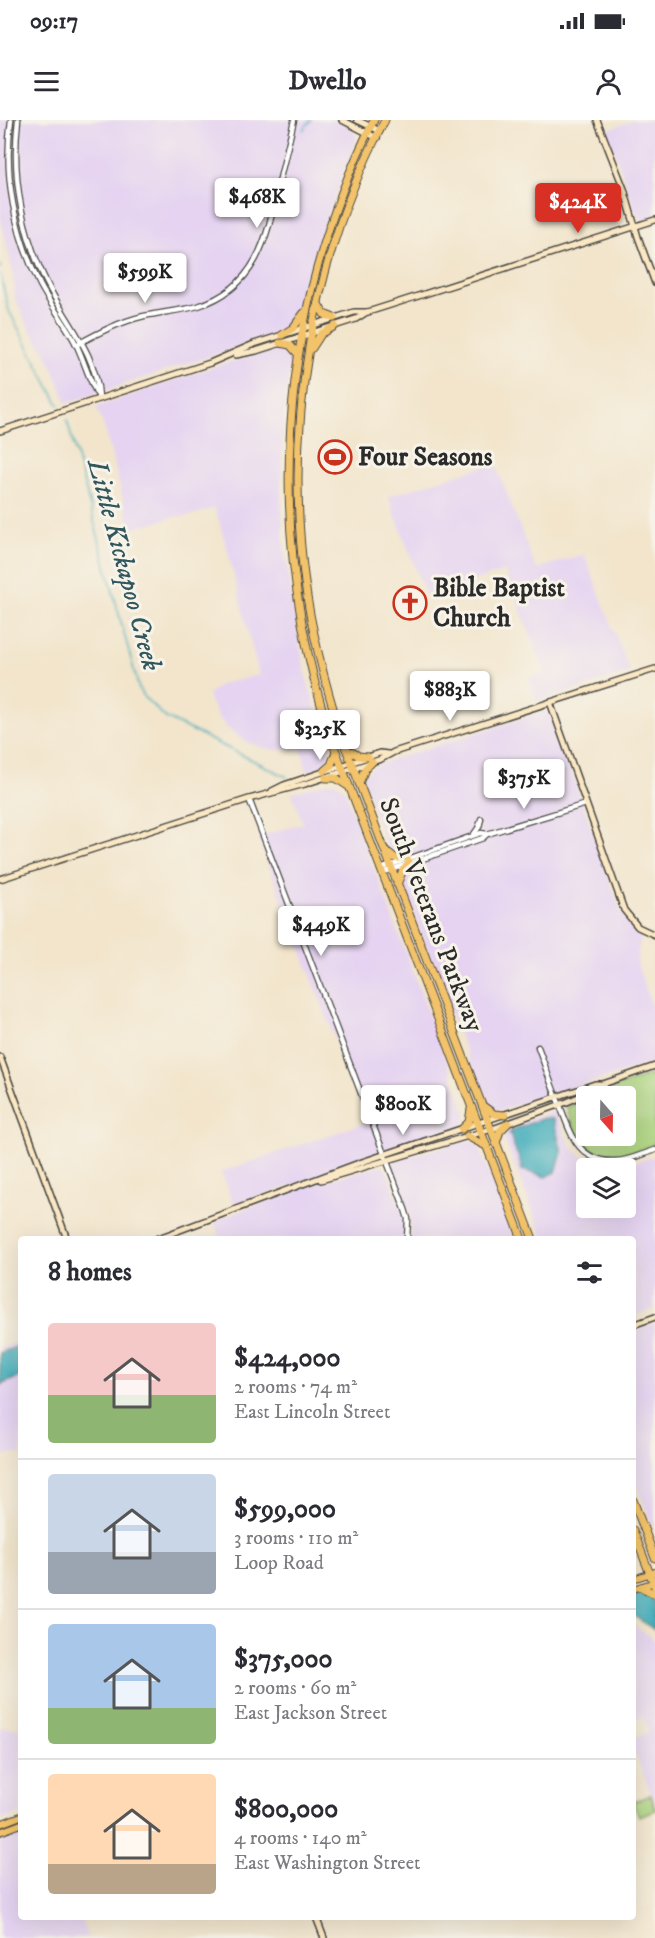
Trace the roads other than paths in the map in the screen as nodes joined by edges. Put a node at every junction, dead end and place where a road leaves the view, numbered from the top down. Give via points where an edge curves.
1 (11, 120) edge
2 (18, 120) edge
3 (294, 120) edge
4 (342, 120) edge
5 (357, 120) edge
6 (385, 120) edge
7 (597, 120) edge
8 (371, 127) edge
9 (378, 134) junction
10 (655, 220) edge
11 (635, 227) junction
12 (655, 283) edge
13 (318, 304) junction
14 (307, 308) junction
15 (335, 322) junction
16 (313, 329) junction
17 (303, 332) junction
18 (281, 339) junction
19 (82, 342) junction
20 (76, 345) junction
21 (309, 352) junction
22 (298, 354) junction
23 (100, 399) junction
24 (0, 431) edge
25 (655, 669) edge
26 (550, 702) junction
27 (346, 749) junction
28 (336, 752) junction
29 (370, 760) junction
30 (352, 766) junction
31 (342, 769) junction
32 (325, 774) junction
33 (359, 783) junction
34 (349, 787) junction
35 (249, 799) junction
36 (586, 804) junction
37 (481, 819) dead end
38 (487, 834) junction
39 (472, 836) junction
40 (453, 843) junction
41 (466, 844) junction
42 (384, 849) junction
43 (408, 861) junction
44 (391, 867) junction
45 (381, 871) junction
46 (0, 879) edge
47 (397, 884) junction
48 (655, 935) edge
49 (538, 1047) dead end
50 (0, 1057) edge
51 (655, 1066) edge
52 (603, 1084) junction
53 (556, 1096) junction
54 (481, 1103) junction
55 (560, 1104) junction
56 (471, 1106) junction
57 (505, 1114) junction
58 (487, 1121) junction
59 (508, 1123) junction
60 (478, 1124) junction
61 (462, 1129) junction
62 (491, 1129) junction
63 (481, 1132) junction
64 (467, 1136) junction
65 (496, 1143) junction
66 (486, 1146) junction
67 (655, 1150) edge
68 (386, 1158) junction
69 (66, 1236) edge
70 (164, 1236) edge
71 (407, 1236) edge
72 (521, 1236) edge
73 (532, 1236) edge
74 (655, 1317) edge
75 (636, 1324) edge
76 (636, 1508) edge
77 (636, 1537) edge
78 (655, 1556) edge
79 (652, 1573) edge
80 (636, 1578) edge
81 (655, 1584) edge
82 (642, 1587) junction
83 (636, 1589) edge
84 (655, 1594) edge
85 (18, 1817) edge
86 (0, 1824) edge
87 (18, 1825) edge
88 (0, 1832) edge
89 (317, 1920) edge
90 (324, 1938) edge

1 - 20 street via 10,175 20,233 41,286
2 - 19 street via 16,176 27,232 47,284
3 - 19 street via 267,237 243,278 205,303 130,320
4 - 8 main road
5 - 8 main road
6 - 9 highway, South Veterans Parkway
7 - 11 main road
8 - 9 main road
8 - 14 highway, South Veterans Parkway via 329,226
9 - 13 highway, South Veterans Parkway via 344,214
10 - 11 main road
11 - 12 main road
11 - 15 main road via 356,319
13 - 15 highway
13 - 16 highway, South Veterans Parkway
14 - 17 highway, South Veterans Parkway
14 - 18 highway
15 - 16 main road
15 - 21 highway
16 - 17 main road
16 - 21 highway, South Veterans Parkway
17 - 18 main road
17 - 22 highway, South Veterans Parkway
18 - 22 highway
18 - 23 main road via 256,351 229,356
19 - 20 street
19 - 23 street via 99,385
20 - 23 street
21 - 27 highway, South Veterans Parkway via 298,453 302,550 321,667
22 - 28 highway, South Veterans Parkway via 289,456 292,553 306,649
23 - 24 main road
25 - 26 main road
26 - 29 main road via 388,754 380,753
26 - 36 main road
27 - 29 highway
27 - 30 highway, South Veterans Parkway
28 - 31 highway, South Veterans Parkway
28 - 32 highway
29 - 30 main road
29 - 33 highway
30 - 31 main road
30 - 33 highway, South Veterans Parkway
31 - 32 main road
31 - 34 highway, South Veterans Parkway
32 - 34 highway
32 - 35 main road via 286,790
33 - 42 highway, South Veterans Parkway
34 - 45 highway, South Veterans Parkway
35 - 46 main road
35 - 68 street
36 - 38 street
36 - 48 main road via 624,910 638,927
37 - 39 street
38 - 39 street
38 - 41 street
39 - 40 street
40 - 41 street
40 - 43 street
41 - 43 street
42 - 43 highway via 395,858
42 - 44 highway, South Veterans Parkway
43 - 44 street
43 - 47 highway
44 - 45 street
44 - 47 highway, South Veterans Parkway
45 - 56 highway, South Veterans Parkway
47 - 54 highway, South Veterans Parkway
49 - 53 street
50 - 69 main road
51 - 52 main road
52 - 53 main road
52 - 55 main road
53 - 55 street
53 - 57 main road
54 - 57 highway via 494,1114
54 - 58 highway, South Veterans Parkway
55 - 59 main road
55 - 67 street via 574,1140 596,1158 617,1161
56 - 60 highway, South Veterans Parkway
56 - 61 highway via 470,1122
57 - 58 main road
58 - 60 main road
58 - 62 highway, South Veterans Parkway
59 - 62 main road
59 - 65 highway
60 - 61 main road
60 - 63 highway, South Veterans Parkway
61 - 68 main road
62 - 63 main road
62 - 65 highway, South Veterans Parkway
63 - 64 main road
63 - 66 highway, South Veterans Parkway
64 - 66 highway
64 - 68 main road
65 - 73 highway, South Veterans Parkway
66 - 72 highway, South Veterans Parkway
68 - 70 main road
68 - 71 street via 408,1219
74 - 75 main road
76 - 78 highway
77 - 79 highway
79 - 80 main road
79 - 81 highway
81 - 82 main road
82 - 83 main road
82 - 84 highway
85 - 86 main road
87 - 88 main road
89 - 90 main road

